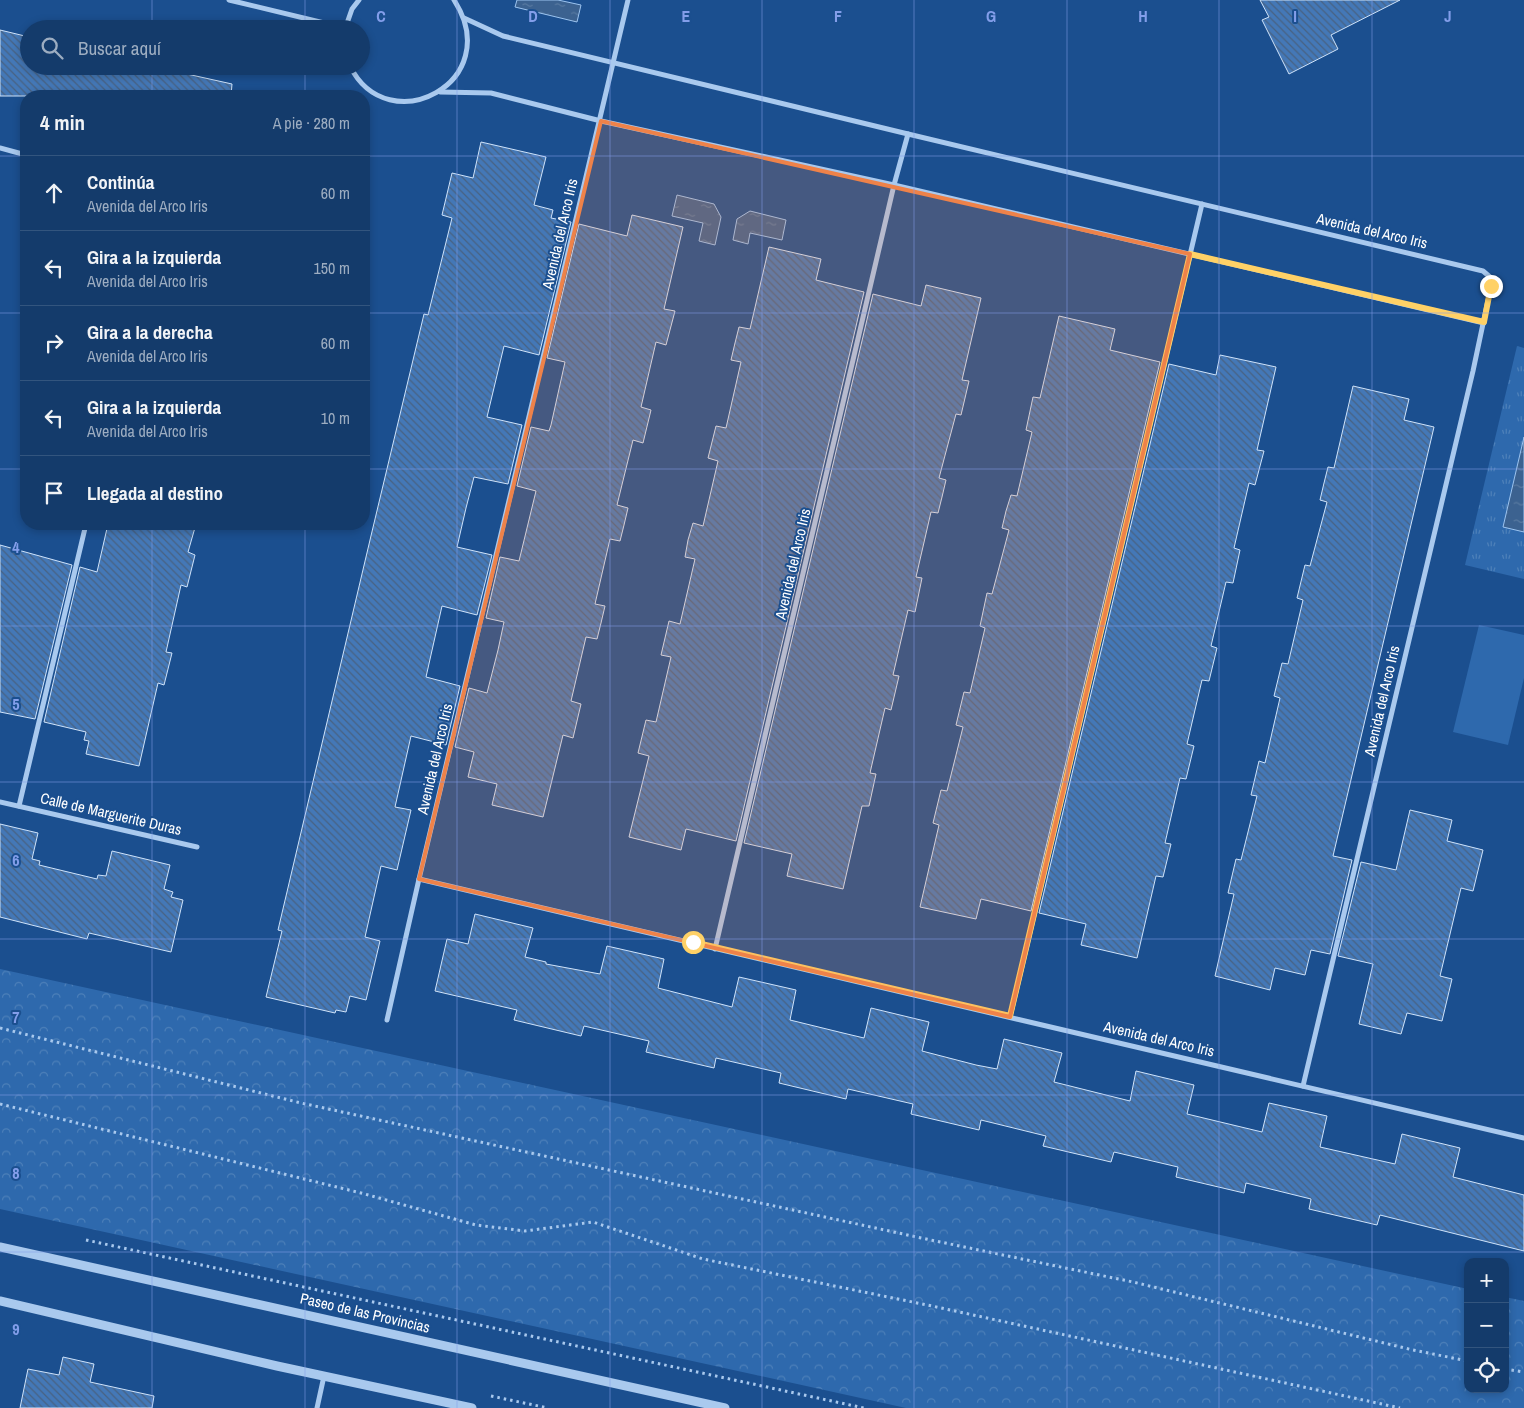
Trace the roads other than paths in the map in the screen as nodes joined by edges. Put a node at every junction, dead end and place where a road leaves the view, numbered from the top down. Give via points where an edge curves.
1 (229, 0) edge
2 (359, 0) edge
3 (454, 0) edge
4 (628, 0) edge
5 (464, 18) junction
6 (312, 20) edge
7 (348, 20) edge
8 (613, 63) junction
9 (356, 75) edge
10 (440, 92) junction
11 (601, 121) junction
12 (908, 134) junction
13 (0, 148) edge
14 (20, 153) edge
15 (894, 185) junction
16 (1202, 204) junction
17 (1190, 254) junction
18 (1484, 322) junction
19 (85, 530) edge
20 (0, 802) edge
21 (19, 806) junction
22 (196, 847) dead end
23 (419, 878) junction
24 (715, 949) junction
25 (1010, 1016) junction
26 (387, 1020) dead end
27 (1303, 1086) junction
28 (1524, 1138) edge
29 (0, 1247) edge
30 (0, 1301) edge
31 (324, 1376) junction
32 (317, 1408) edge
33 (472, 1408) edge
34 (725, 1408) edge

1 - 6 street
2 - 7 street
3 - 5 street
4 - 8 street, Avenida del Arco Iris
5 - 8 street, Avenida del Arco Iris via 503,36
5 - 10 street via 468,38 465,58 456,77
8 - 11 street, Avenida del Arco Iris
8 - 12 street, Avenida del Arco Iris
9 - 10 street via 363,85 380,97 401,102 422,100
10 - 11 street via 490,93
11 - 15 street
11 - 23 street, Avenida del Arco Iris
12 - 15 street, Avenida del Arco Iris
12 - 16 street, Avenida del Arco Iris
13 - 14 street
15 - 17 street
15 - 24 street, Avenida del Arco Iris
16 - 17 street
16 - 18 street, Avenida del Arco Iris via 1483,270 1490,276 1491,286
17 - 18 street
17 - 25 street
18 - 27 street, Avenida del Arco Iris
19 - 21 street, Calle de Marguerite Duras
20 - 21 street, Calle de Marguerite Duras
21 - 22 street, Calle de Marguerite Duras
23 - 24 street, Avenida del Arco Iris
23 - 26 street, Avenida del Arco Iris
24 - 25 street, Avenida del Arco Iris
25 - 27 street, Avenida del Arco Iris
27 - 28 street, Avenida del Arco Iris
29 - 34 street, Paseo de las Provincias
30 - 31 street
31 - 32 street
31 - 33 street

